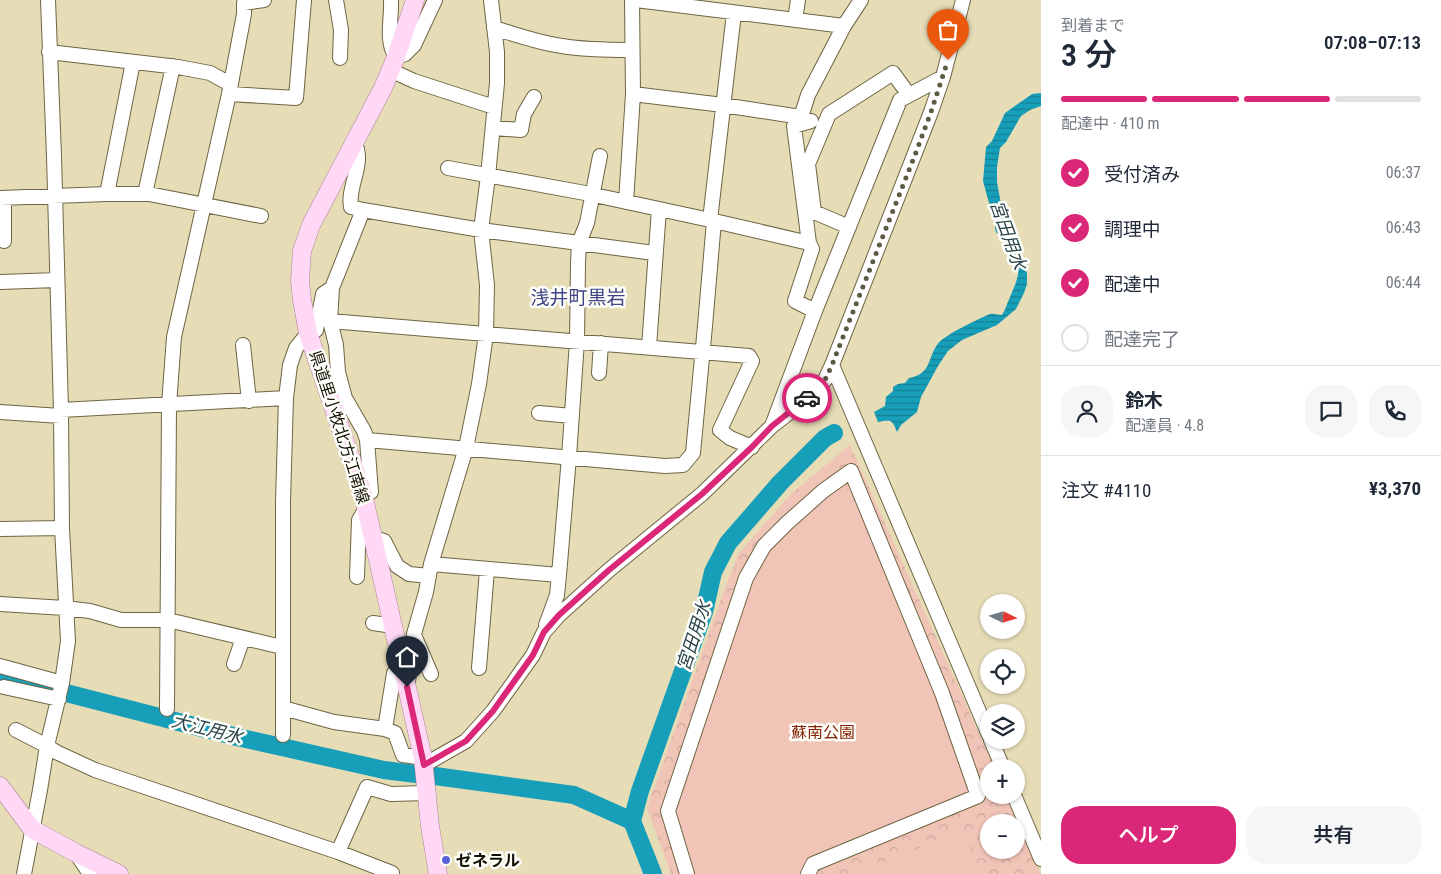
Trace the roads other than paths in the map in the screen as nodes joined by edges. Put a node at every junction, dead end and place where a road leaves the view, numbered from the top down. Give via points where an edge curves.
1 (48, 0) edge
2 (264, 0) edge
3 (304, 0) edge
4 (336, 0) edge
5 (391, 0) edge
6 (415, 0) edge
7 (435, 0) edge
8 (491, 0) edge
9 (634, 0) edge
10 (798, 0) edge
11 (862, 0) edge
12 (963, 0) edge
13 (244, 1) edge
14 (669, 2) edge
15 (734, 13) junction
16 (795, 20) junction
17 (844, 26) junction
18 (494, 28) junction
19 (632, 50) junction
20 (49, 52) junction
21 (340, 58) dead end
22 (134, 62) junction
23 (393, 64) junction
24 (173, 66) junction
25 (943, 77) junction
26 (229, 89) junction
27 (633, 94) junction
28 (910, 95) junction
29 (534, 97) dead end
30 (723, 105) junction
31 (494, 107) junction
32 (810, 120) dead end
33 (493, 128) junction
34 (354, 142) junction
35 (600, 156) dead end
36 (448, 168) dead end
37 (488, 176) junction
38 (107, 194) junction
39 (145, 194) junction
40 (592, 195) junction
41 (54, 196) junction
42 (2, 198) edge
43 (626, 202) junction
44 (203, 205) junction
45 (659, 209) junction
46 (363, 210) junction
47 (261, 216) dead end
48 (712, 220) junction
49 (849, 227) junction
50 (481, 230) junction
51 (4, 241) dead end
52 (579, 243) junction
53 (809, 243) junction
54 (654, 253) junction
55 (57, 280) junction
56 (0, 282) edge
57 (332, 288) junction
58 (815, 311) junction
59 (330, 322) junction
60 (308, 333) junction
61 (486, 334) junction
62 (577, 341) junction
63 (601, 343) junction
64 (243, 345) dead end
65 (649, 347) junction
66 (702, 352) junction
67 (832, 365) junction
68 (599, 374) dead end
69 (286, 398) junction
70 (249, 400) junction
71 (169, 405) junction
72 (0, 412) edge
73 (61, 413) junction
74 (539, 413) dead end
75 (572, 416) junction
76 (772, 426) junction
77 (367, 440) junction
78 (752, 447) junction
79 (466, 448) junction
80 (569, 457) junction
81 (365, 501) junction
82 (62, 528) junction
83 (0, 529) edge
84 (373, 538) junction
85 (430, 570) junction
86 (487, 570) junction
87 (559, 575) junction
88 (357, 577) dead end
89 (0, 604) edge
90 (66, 608) junction
91 (168, 620) junction
92 (373, 623) dead end
93 (393, 626) junction
94 (544, 632) junction
95 (414, 634) junction
96 (243, 638) junction
97 (282, 647) junction
98 (234, 664) dead end
99 (0, 666) edge
100 (402, 667) junction
101 (479, 668) dead end
102 (431, 674) dead end
103 (62, 684) junction
104 (4, 687) dead end
105 (407, 687) junction
106 (59, 699) junction
107 (283, 708) junction
108 (167, 709) dead end
109 (980, 714) edge
110 (16, 730) dead end
111 (385, 730) junction
112 (283, 735) dead end
113 (47, 746) junction
114 (423, 761) junction
115 (1, 791) edge
116 (426, 793) junction
117 (1018, 804) edge
118 (32, 829) junction
119 (338, 852) junction
120 (76, 853) junction
121 (1041, 859) edge
122 (392, 873) edge
123 (24, 874) edge
124 (90, 874) edge
125 (119, 874) edge
126 (438, 874) edge
127 (687, 874) edge
128 (808, 874) edge

1 - 20 street
2 - 13 street
3 - 26 street via 296,98
4 - 21 street via 341,30
5 - 23 street
6 - 23 main road, 県道里小牧北方江南線
7 - 23 street via 414,46
8 - 18 street
9 - 14 street
9 - 19 street
10 - 16 street
11 - 17 street
12 - 25 street
13 - 26 street
14 - 15 street
15 - 16 street
15 - 30 street
16 - 17 street
17 - 30 street via 800,117
18 - 19 street via 562,46
18 - 31 street via 497,52
19 - 27 street
20 - 22 street
20 - 41 street
22 - 24 street
22 - 38 street
23 - 31 street via 414,81
23 - 34 main road, 県道里小牧北方江南線
24 - 26 street via 210,73
24 - 39 street
25 - 28 street
25 - 67 street
26 - 44 street
27 - 30 street
27 - 43 street
28 - 49 street via 900,100
28 - 49 street via 893,73 829,114 808,164 814,212
29 - 33 street via 524,114 521,130
30 - 48 street
31 - 33 street
32 - 53 street via 794,126
33 - 37 street
34 - 46 street via 358,163 350,207
34 - 60 main road, 県道里小牧北方江南線 via 311,225 302,251 300,281
35 - 40 street
36 - 37 street
37 - 40 street
37 - 50 street
38 - 39 street
38 - 41 street
39 - 44 street
40 - 43 street
40 - 52 street
41 - 42 street
41 - 55 street
42 - 51 street
43 - 45 street
44 - 47 street
44 - 71 street via 174,337
45 - 48 street
45 - 54 street
46 - 50 street
46 - 57 street
48 - 53 street
48 - 66 street
49 - 58 street
50 - 52 street
50 - 61 street via 488,285
52 - 54 street
52 - 62 street
53 - 58 street via 812,249 794,301
54 - 65 street
55 - 56 street
55 - 73 street
57 - 59 street
57 - 60 street via 323,294 316,330
58 - 76 street
59 - 61 street
59 - 77 street via 345,398
60 - 69 street via 296,348 290,365
60 - 81 main road, 県道里小牧北方江南線
61 - 62 street
61 - 79 street
62 - 63 street
62 - 75 street
63 - 65 street
63 - 68 street
64 - 70 street
65 - 66 street
66 - 78 street via 748,356 752,361 720,430
66 - 80 street via 693,453 683,465
67 - 76 street via 825,380 811,396
67 - 109 street
69 - 70 street
69 - 97 street
70 - 71 street
71 - 73 street
71 - 91 street
72 - 73 street
73 - 82 street
74 - 75 street
75 - 80 street
76 - 78 street
77 - 79 street
77 - 81 street via 371,492
78 - 94 street via 702,494 609,570
79 - 80 street
79 - 85 street
80 - 87 street
81 - 84 main road, 県道里小牧北方江南線
81 - 88 street via 359,520
82 - 83 street
82 - 90 street
84 - 85 street via 384,541 397,566 409,574
84 - 93 main road, 県道里小牧北方江南線
85 - 86 street
85 - 95 street
86 - 87 street
86 - 101 street
87 - 94 street via 557,595
89 - 90 street
90 - 91 street via 121,620
90 - 103 street via 68,641
91 - 96 street
91 - 108 street
92 - 93 street
93 - 100 main road, 県道里小牧北方江南線
94 - 114 street via 533,655 488,717 466,741
95 - 102 street
95 - 105 street
96 - 97 street
96 - 98 street
97 - 107 street
99 - 103 street
100 - 105 main road, 県道里小牧北方江南線
100 - 111 street via 394,673 384,693
103 - 106 street
104 - 106 street
105 - 114 main road, 県道里小牧北方江南線
106 - 113 street
107 - 111 street via 334,722
107 - 112 street
110 - 113 street
111 - 114 street via 395,733 404,755
113 - 118 street
113 - 119 street via 95,770
114 - 116 main road, 県道里小牧北方江南線
115 - 118 main road
116 - 119 street via 391,794 367,787
116 - 126 main road, 県道里小牧北方江南線
117 - 121 street
118 - 120 main road
118 - 123 street
119 - 122 street
120 - 124 street
120 - 125 main road
127 - 128 street via 668,811 746,578 764,546 823,491 851,471 942,694 978,796 813,864

